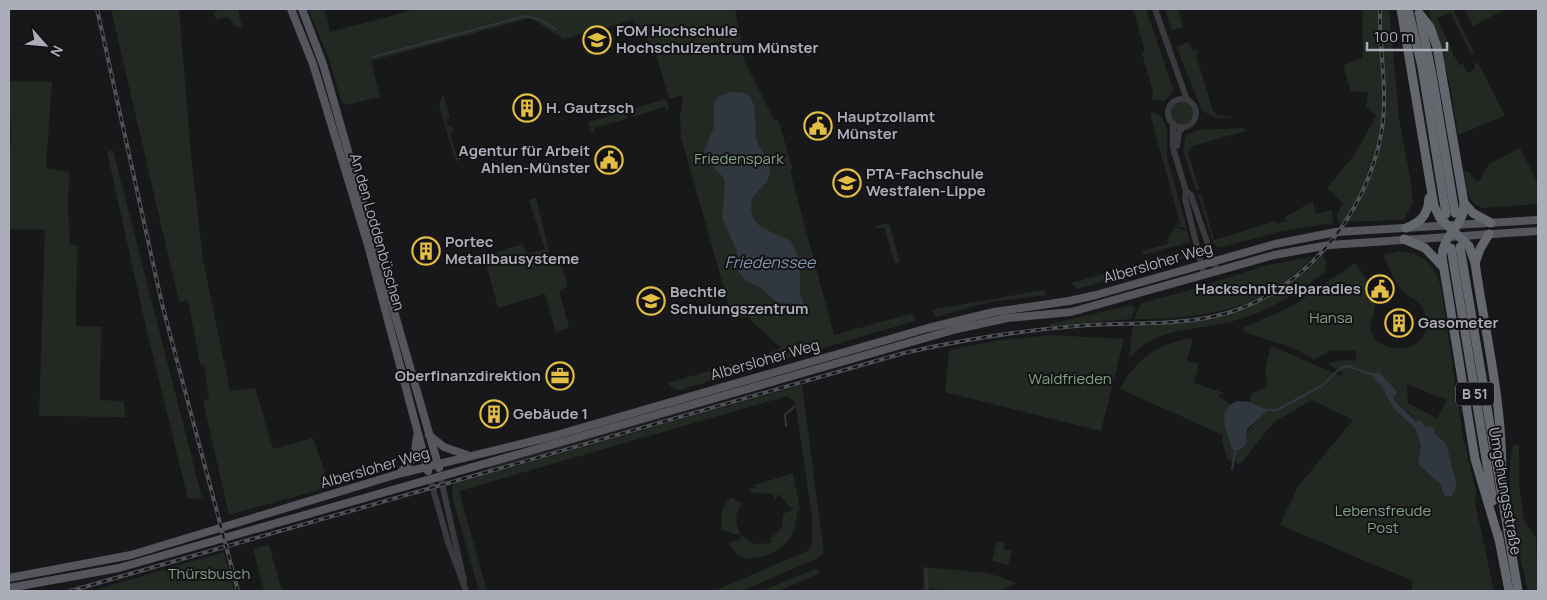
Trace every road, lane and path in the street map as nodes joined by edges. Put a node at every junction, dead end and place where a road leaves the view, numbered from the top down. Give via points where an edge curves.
1 (291, 9) edge
2 (302, 9) edge
3 (1155, 9) edge
4 (1401, 9) edge
5 (1408, 9) edge
6 (1418, 11) edge
7 (1179, 78) junction
8 (1178, 99) junction
9 (1187, 100) junction
10 (1173, 124) junction
11 (1184, 126) junction
12 (1176, 152) junction
13 (1430, 191) junction
14 (1188, 193) junction
15 (1464, 203) junction
16 (1538, 220) edge
17 (1491, 223) junction
18 (1406, 228) junction
19 (1453, 231) junction
20 (1538, 231) edge
21 (1489, 234) junction
22 (1404, 239) junction
23 (1214, 261) junction
24 (1475, 263) junction
25 (1202, 265) junction
26 (1443, 266) junction
27 (1217, 271) junction
28 (1204, 275) junction
29 (417, 429) junction
30 (428, 434) junction
31 (469, 456) junction
32 (438, 464) junction
33 (427, 467) junction
34 (398, 474) junction
35 (440, 475) junction
36 (430, 478) junction
37 (1501, 493) junction
38 (1499, 540) junction
39 (9, 578) edge
40 (9, 588) edge
41 (465, 588) edge
42 (1509, 591) edge
43 (1518, 591) edge

1 - 29 main road, An den Loddenbüschen via 311,58 347,174
2 - 30 main road, An den Loddenbüschen via 323,64
3 - 7 street
4 - 13 highway, B 51
5 - 6 highway, B 51 via 1450,213 1431,67
6 - 15 highway, B 51 via 1430,27 1436,47
7 - 8 street
7 - 9 street
8 - 9 street
8 - 10 street via 1168,109
9 - 11 street via 1194,105 1196,115
10 - 11 street
10 - 12 street via 1173,148
11 - 12 street
12 - 14 street
13 - 18 highway, B 51 via 1425,216
13 - 19 highway, B 51 via 1436,212
14 - 23 street
14 - 25 street via 1185,198
15 - 17 highway via 1473,213
15 - 19 highway, B 51 via 1464,213
16 - 17 main road, Albersloher Weg
17 - 19 main road, Albersloher Weg
18 - 19 main road, Albersloher Weg
18 - 23 main road, Albersloher Weg via 1336,232
19 - 21 main road, Albersloher Weg
19 - 22 main road, Albersloher Weg
19 - 24 highway, B 51 via 1469,246
19 - 26 highway, B 51 via 1442,249
20 - 21 main road, Albersloher Weg
21 - 24 highway
22 - 26 highway via 1425,248
22 - 27 main road, Albersloher Weg via 1329,245 1274,255
23 - 25 main road, Albersloher Weg
23 - 27 street
24 - 37 highway, B 51 via 1503,456
25 - 28 street
25 - 31 main road, Albersloher Weg via 1069,301 994,312 928,328 553,436
26 - 38 highway, B 51 via 1475,459
27 - 28 main road, Albersloher Weg
28 - 35 main road, Albersloher Weg via 1071,312 1007,318 957,329
29 - 33 main road, An den Loddenbüschen
29 - 34 main road via 414,457
30 - 31 main road via 444,447
30 - 32 main road, An den Loddenbüschen
31 - 32 main road, Albersloher Weg
32 - 33 main road, Albersloher Weg
32 - 35 main road, An den Loddenbüschen
33 - 34 main road, Albersloher Weg
33 - 36 main road, An den Loddenbüschen
34 - 39 main road, Albersloher Weg via 131,555
35 - 36 main road, Albersloher Weg
35 - 41 street
36 - 40 main road, Albersloher Weg via 119,568
36 - 41 street
37 - 38 highway, Umgehungsstraße / B 51 via 1456,247
37 - 43 highway, Umgehungsstraße / B 51
38 - 42 highway, Umgehungsstraße / B 51

